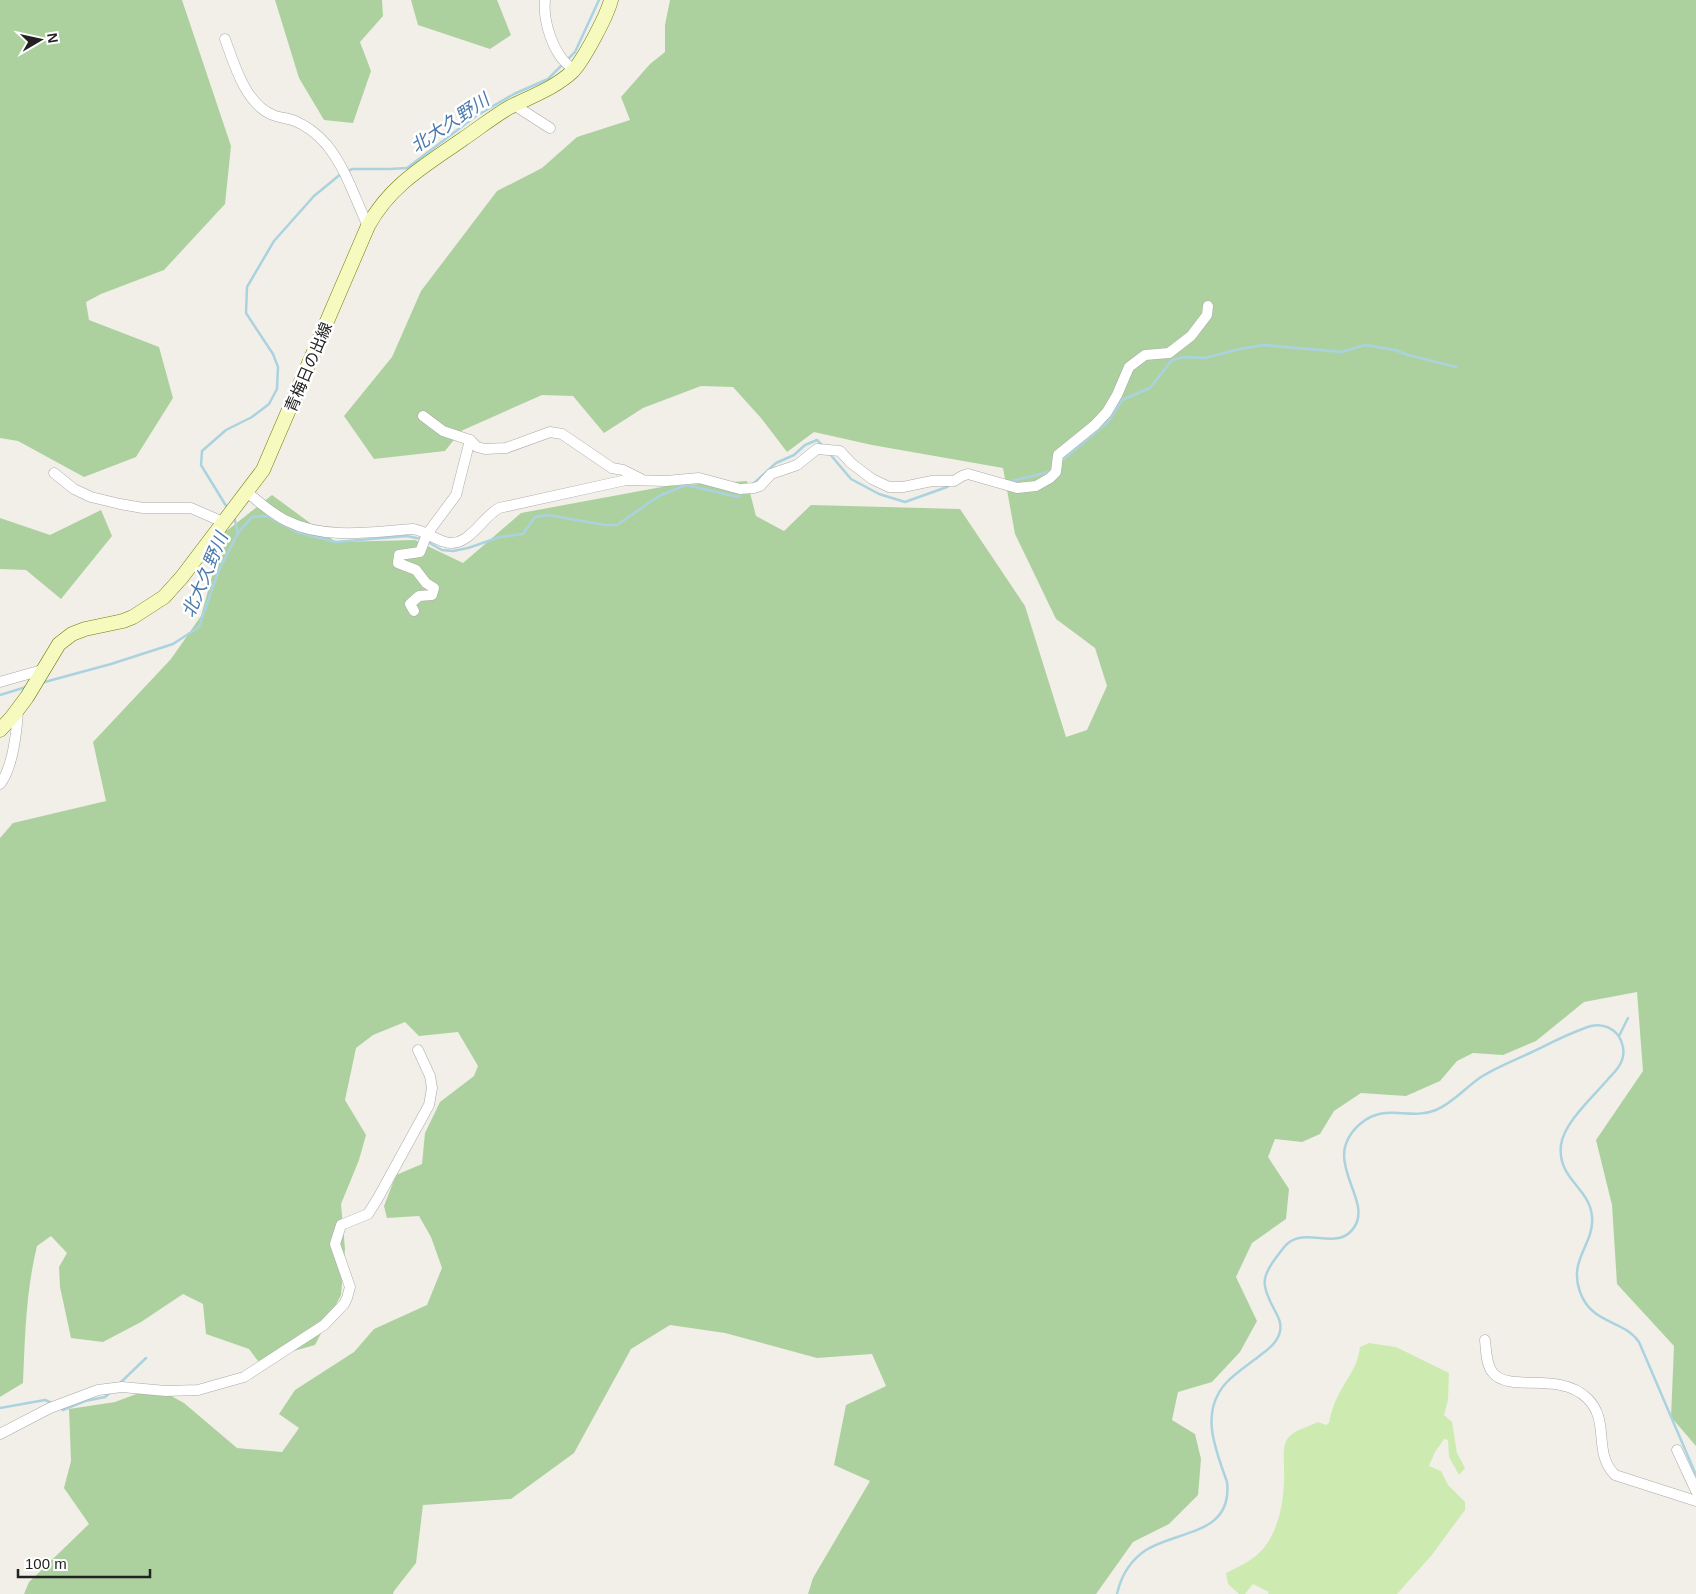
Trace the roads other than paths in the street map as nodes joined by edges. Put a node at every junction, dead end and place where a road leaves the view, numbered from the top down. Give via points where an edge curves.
1 (544, 0) edge
2 (611, 0) edge
3 (224, 39) dead end
4 (572, 68) junction
5 (514, 105) junction
6 (550, 128) dead end
7 (368, 226) junction
8 (1208, 306) dead end
9 (423, 416) dead end
10 (470, 440) junction
11 (54, 473) dead end
12 (644, 480) junction
13 (246, 492) junction
14 (229, 514) junction
15 (428, 534) junction
16 (414, 611) dead end
17 (40, 675) junction
18 (0, 682) edge
19 (18, 709) junction
20 (0, 730) edge
21 (0, 784) edge
22 (418, 1050) dead end
23 (1484, 1340) dead end
24 (0, 1434) edge
25 (1677, 1450) dead end
26 (1696, 1491) edge
27 (1696, 1501) edge

1 - 4 street via 545,18 560,57
2 - 4 main road, 青梅日の出線 via 581,60
3 - 7 street via 235,68 258,106 272,115 305,126 325,144 342,167
4 - 5 main road, 青梅日の出線 via 558,83
5 - 6 street
5 - 7 main road, 青梅日の出線 via 403,182 387,197
7 - 13 main road, 青梅日の出線 via 263,470
8 - 12 street via 1206,315 1191,336 1169,353 1145,355 1129,367 1107,412 1096,425 1058,455 1056,472 1036,486 1018,488 968,474 954,481 889,487 872,479 840,451 823,448 812,452 797,465 771,474 754,488 740,489 699,478
9 - 10 street via 443,431
10 - 12 street via 485,450 506,448 550,432 562,434 612,468
10 - 15 street via 456,495
11 - 14 street via 90,497 143,508 191,508
12 - 15 street via 626,480 508,506 492,512 473,532 457,542 446,543
13 - 14 main road, 青梅日の出線
13 - 15 street via 286,521 313,529 353,533 413,529
14 - 17 main road, 青梅日の出線 via 164,597 124,621 72,634 59,644
15 - 16 street via 420,552 399,555 398,563 416,570 434,588 432,594 419,596 410,604
17 - 18 street
17 - 19 main road, 青梅日の出線
19 - 20 main road, 青梅日の出線
19 - 21 street via 10,764
22 - 24 street via 430,1076 429,1104 368,1214 341,1225 335,1244 350,1287 340,1309 324,1325 244,1377 198,1390 108,1388 50,1408
23 - 27 street via 1488,1365 1502,1380 1558,1383 1586,1397 1598,1412 1604,1460 1615,1475
25 - 26 street

